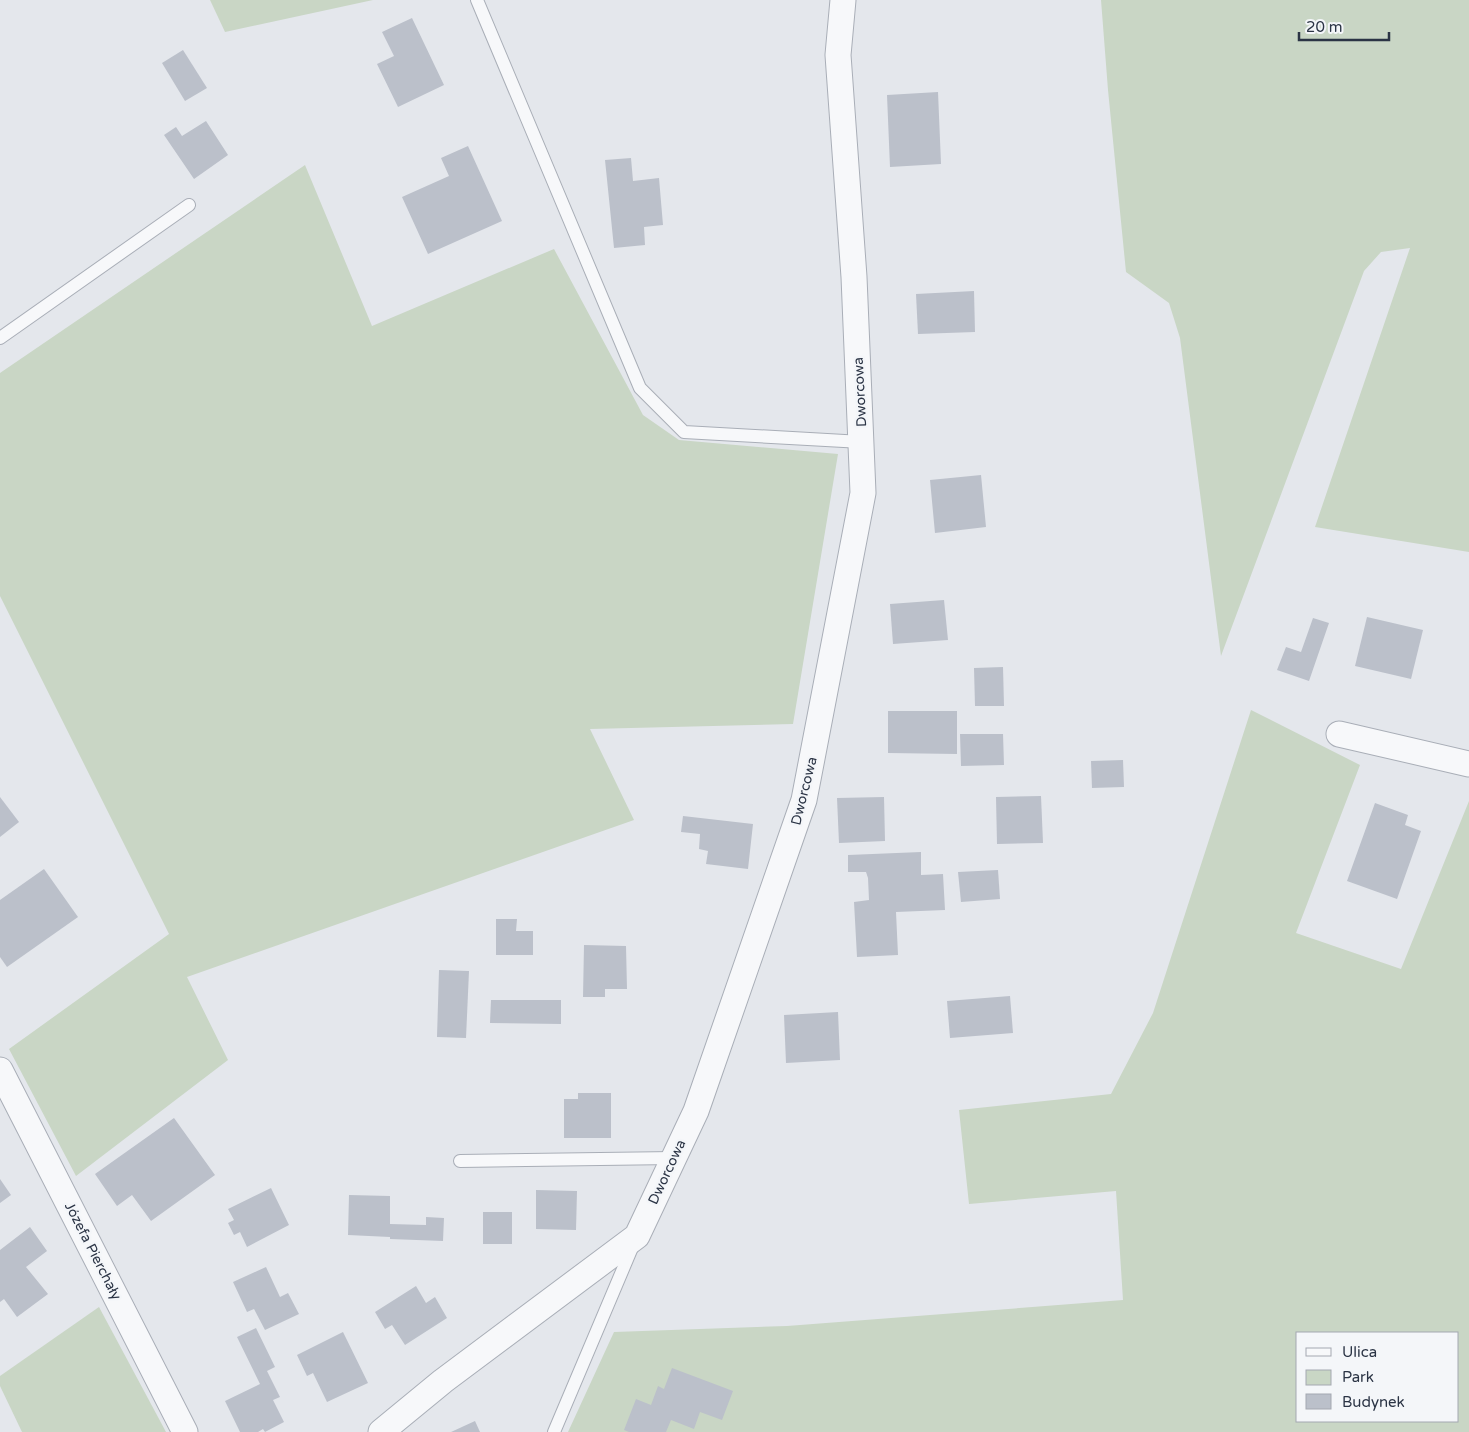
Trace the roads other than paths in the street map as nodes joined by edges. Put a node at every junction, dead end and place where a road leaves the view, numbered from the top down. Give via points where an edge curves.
1 (476, 0) edge
2 (843, 0) edge
3 (189, 206) dead end
4 (0, 338) edge
5 (862, 442) junction
6 (1339, 734) dead end
7 (1469, 764) edge
8 (0, 1070) edge
9 (674, 1158) junction
10 (460, 1161) dead end
11 (637, 1236) junction
12 (185, 1432) edge
13 (381, 1432) edge
14 (554, 1432) edge

1 - 5 lane via 640,388 684,432
2 - 5 street, Dworcowa via 838,55
3 - 4 lane
5 - 9 street, Dworcowa via 863,493 804,800 696,1111
6 - 7 street
8 - 12 street, Józefa Pierchały
9 - 10 lane
9 - 11 street, Dworcowa
11 - 13 street, Dworcowa
11 - 14 lane

